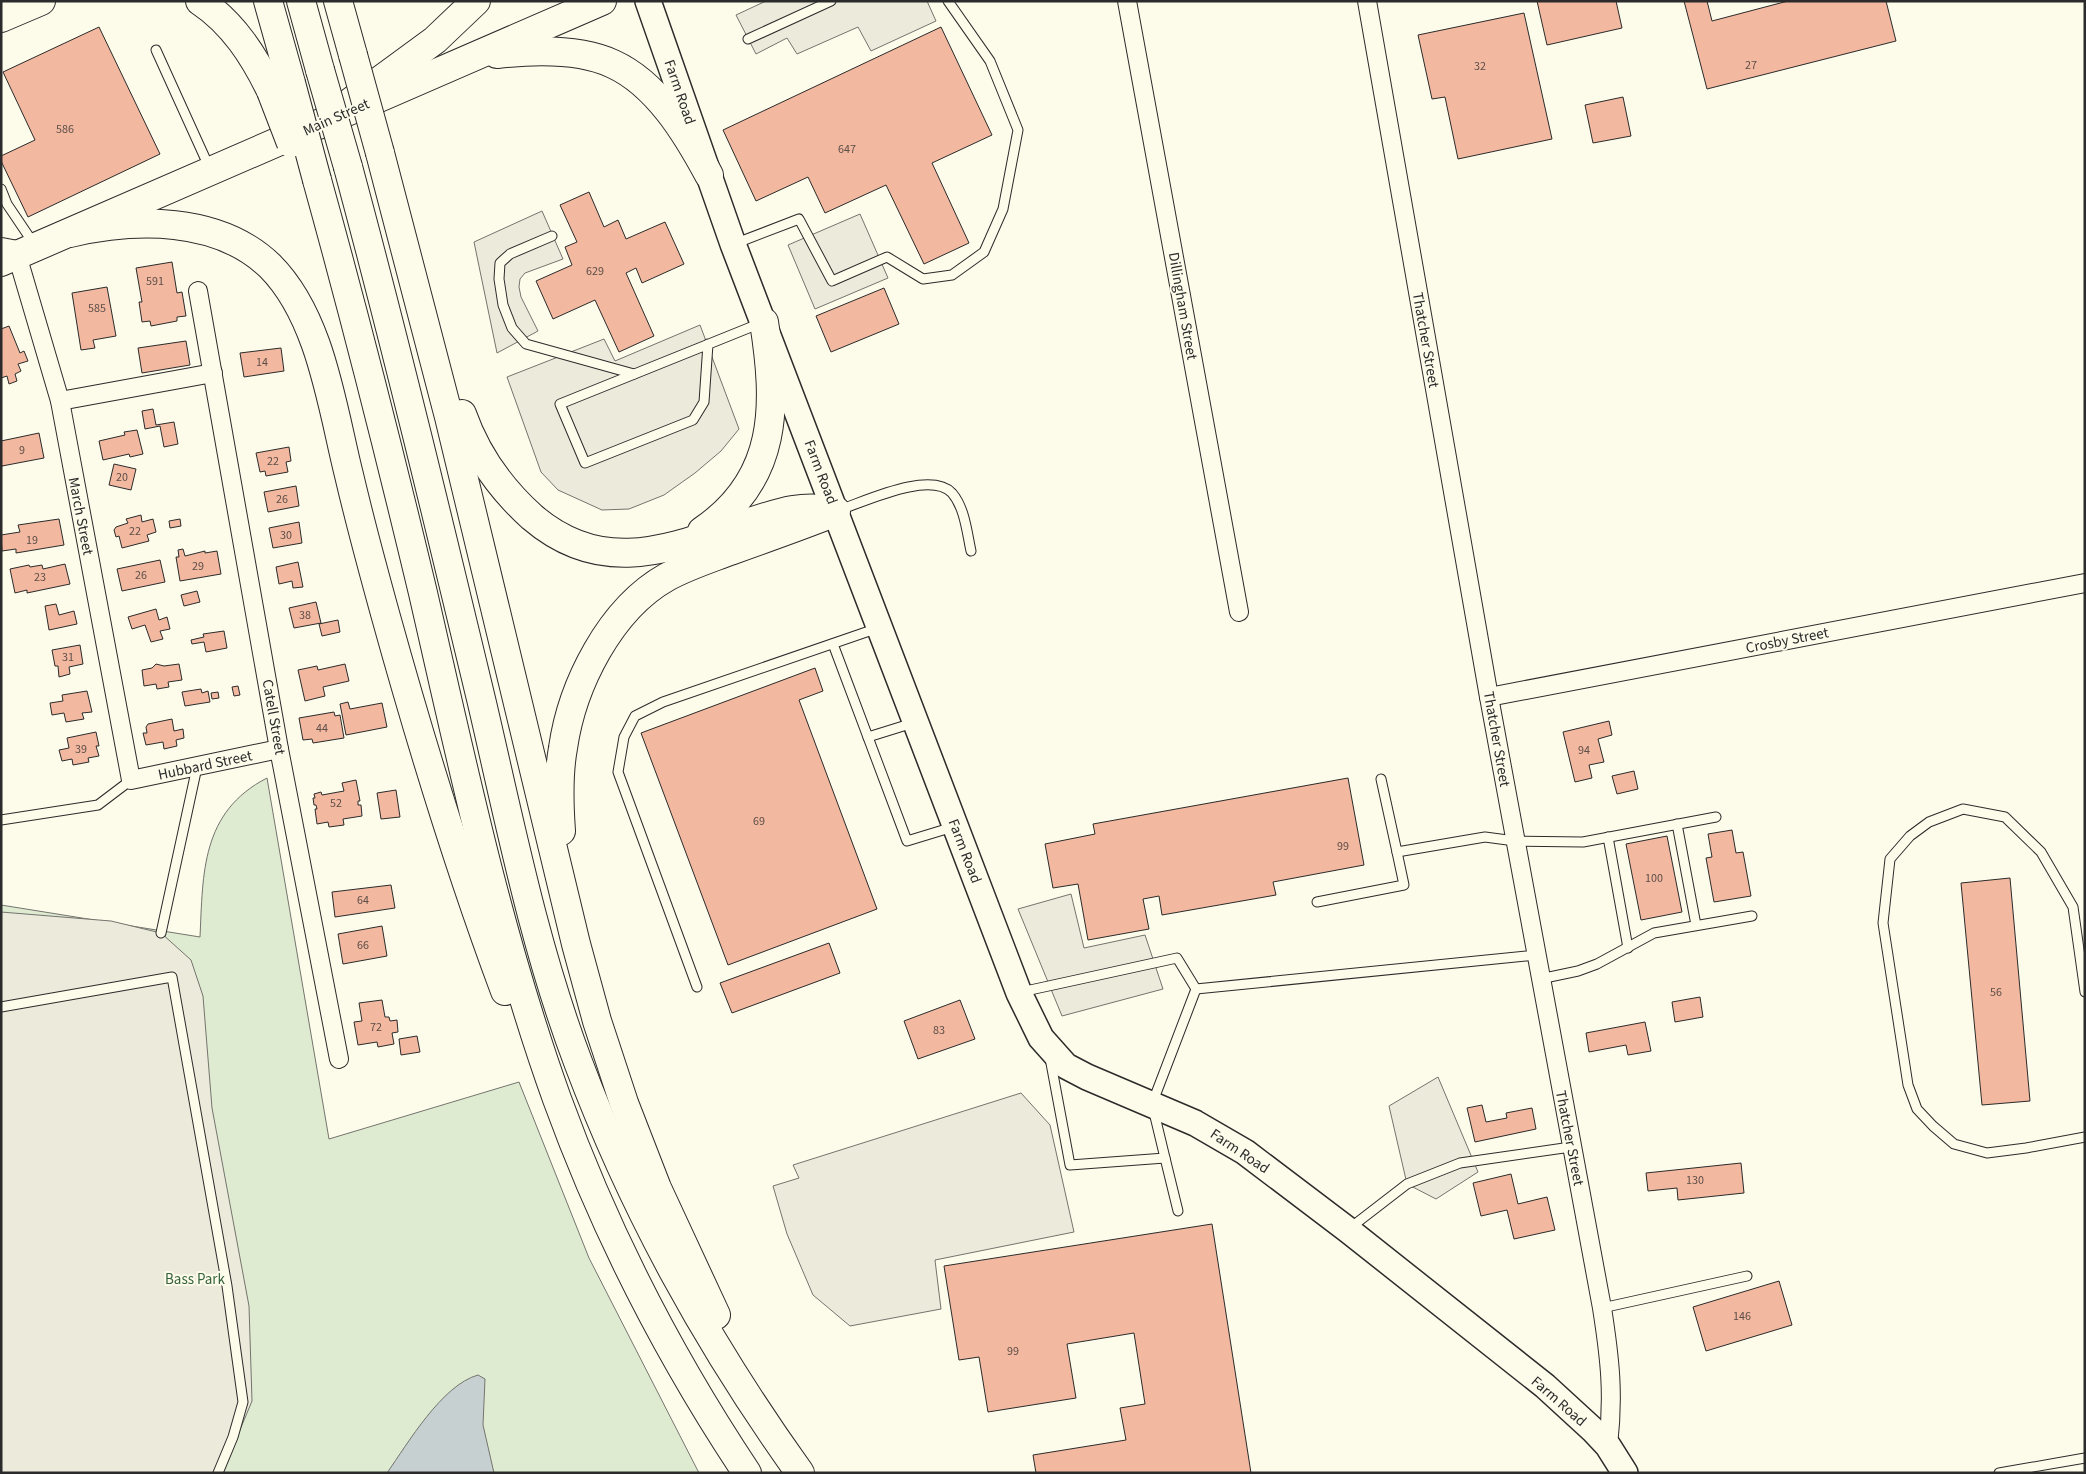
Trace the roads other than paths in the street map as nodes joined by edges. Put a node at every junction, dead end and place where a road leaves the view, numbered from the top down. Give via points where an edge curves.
1 (41, 1) edge
2 (200, 1) edge
3 (268, 1) edge
4 (301, 1) edge
5 (338, 1) edge
6 (343, 1) edge
7 (476, 1) edge
8 (602, 1) edge
9 (648, 1) edge
10 (831, 1) edge
11 (948, 1) edge
12 (1127, 1) edge
13 (1367, 1) edge
14 (1, 18) edge
15 (748, 39) dead end
16 (156, 50) dead end
17 (353, 55) junction
18 (478, 56) junction
19 (281, 87) junction
20 (319, 125) junction
21 (211, 172) junction
22 (709, 175) junction
23 (1, 189) edge
24 (70, 234) junction
25 (552, 236) dead end
26 (733, 244) junction
27 (14, 254) edge
28 (411, 267) junction
29 (198, 290) dead end
30 (764, 322) junction
31 (708, 344) junction
32 (213, 373) junction
33 (634, 374) junction
34 (60, 401) junction
35 (836, 511) junction
36 (675, 546) junction
37 (971, 551) dead end
38 (2085, 583) edge
39 (1239, 612) dead end
40 (880, 627) junction
41 (833, 644) junction
42 (1489, 697) junction
43 (916, 722) junction
44 (868, 738) junction
45 (279, 749) junction
46 (197, 766) junction
47 (1381, 779) dead end
48 (131, 780) junction
49 (1716, 817) dead end
50 (1, 820) edge
51 (1676, 824) junction
52 (956, 826) junction
53 (1608, 837) junction
54 (1515, 842) junction
55 (1397, 852) junction
56 (1317, 902) dead end
57 (1752, 916) dead end
58 (1696, 925) junction
59 (161, 933) dead end
60 (576, 944) junction
61 (1628, 948) junction
62 (1536, 955) junction
63 (1540, 979) junction
64 (696, 987) dead end
65 (1196, 989) junction
66 (2085, 992) edge
67 (1019, 993) junction
68 (1, 1007) edge
69 (1048, 1048) junction
70 (339, 1060) dead end
71 (1152, 1104) junction
72 (2085, 1137) edge
73 (1571, 1147) junction
74 (1165, 1158) junction
75 (1178, 1211) dead end
76 (611, 1229) junction
77 (1348, 1230) junction
78 (1747, 1276) dead end
79 (1602, 1308) junction
80 (1608, 1446) junction
81 (2085, 1458) edge
82 (218, 1473) edge
83 (747, 1473) edge
84 (800, 1473) edge
85 (1625, 1473) edge
86 (1999, 1473) edge

1 - 14 main road
2 - 19 main road via 221,17 242,41 261,71
3 - 19 main road
4 - 84 main road, bridge via 417,432 527,893 576,1059 630,1186 692,1307 746,1397
5 - 17 main road
6 - 17 main road
7 - 20 main road via 435,40
8 - 18 main road, Main Street
9 - 22 street, Farm Road
10 - 15 lane
11 - 26 lane via 990,61 1018,130 1003,209 984,252 952,276 923,279 887,258 832,281 799,219
12 - 39 street, Dillingham Street
13 - 42 street, Thatcher Street
16 - 21 lane
17 - 28 main road, bridge
18 - 20 main road, Main Street
18 - 22 main road via 555,52 614,64 653,94 683,132
19 - 76 main road, bridge via 352,306 460,756 523,997 563,1115
20 - 21 main road, Main Street
21 - 24 main road, Main Street
22 - 26 street, Farm Road
23 - 27 lane via 8,204
24 - 27 main road
24 - 76 main road via 107,226 143,224 214,234 259,257 296,299 310,330 324,376 402,674 472,899 555,1116
25 - 33 lane via 510,254 500,263 503,305 512,328 526,344
26 - 30 street, Farm Road
27 - 34 street, March Street
28 - 36 main road via 471,437 486,464 516,502 551,531 589,548 636,553
28 - 60 main road
29 - 32 street, Catell Street
30 - 31 lane
30 - 35 street, Farm Road
30 - 36 main road via 771,404 769,433 762,459 752,480 728,510 696,535
31 - 33 lane
31 - 33 lane via 704,402 693,420 585,462 560,404
32 - 34 street
32 - 45 street, Catell Street
34 - 48 street, March Street
35 - 36 main road via 809,507 782,511
35 - 37 lane via 906,488 931,484 941,486 959,505
35 - 40 street, Farm Road
35 - 60 main road via 666,578 632,605 601,644 572,709 560,768 561,838
38 - 42 street, Crosby Street
40 - 41 lane
40 - 43 street, Farm Road
41 - 44 lane
41 - 64 lane via 663,702 636,716 624,737 618,772
42 - 54 street, Thatcher Street
43 - 44 lane
43 - 52 street, Farm Road
44 - 52 lane via 907,842
45 - 46 street, Hubbard Street
45 - 70 street, Catell Street
46 - 48 street, Hubbard Street
46 - 59 lane
47 - 55 lane
48 - 50 lane via 98,805
49 - 51 lane
51 - 53 lane
51 - 58 lane
52 - 67 street, Farm Road
53 - 54 lane via 1570,842
53 - 61 lane
54 - 55 lane via 1485,837
54 - 62 street, Thatcher Street
55 - 56 lane via 1404,885
57 - 58 lane
58 - 61 lane via 1654,934
60 - 84 main road via 609,1060 657,1188 722,1328
61 - 63 lane via 1578,971
62 - 63 street, Thatcher Street
62 - 65 lane
63 - 73 street, Thatcher Street
65 - 67 lane via 1177,958
65 - 71 lane
66 - 72 lane via 2073,907 2041,852 2005,818 1963,809 1929,822 1910,836 1890,859 1883,923 1908,1085 1917,1109 1954,1144 1987,1153
67 - 69 street, Farm Road
68 - 82 lane via 172,977 227,1286 243,1402
69 - 71 street, Farm Road via 1076,1072
69 - 74 lane via 1070,1166
71 - 74 lane
71 - 77 street, Farm Road via 1195,1122 1228,1141
73 - 77 lane via 1460,1163 1407,1184
73 - 79 street, Thatcher Street
74 - 75 lane
76 - 83 main road via 674,1355
77 - 80 street, Farm Road via 1545,1386
78 - 79 lane
79 - 80 street, Thatcher Street via 1612,1379
80 - 85 street
81 - 86 lane

